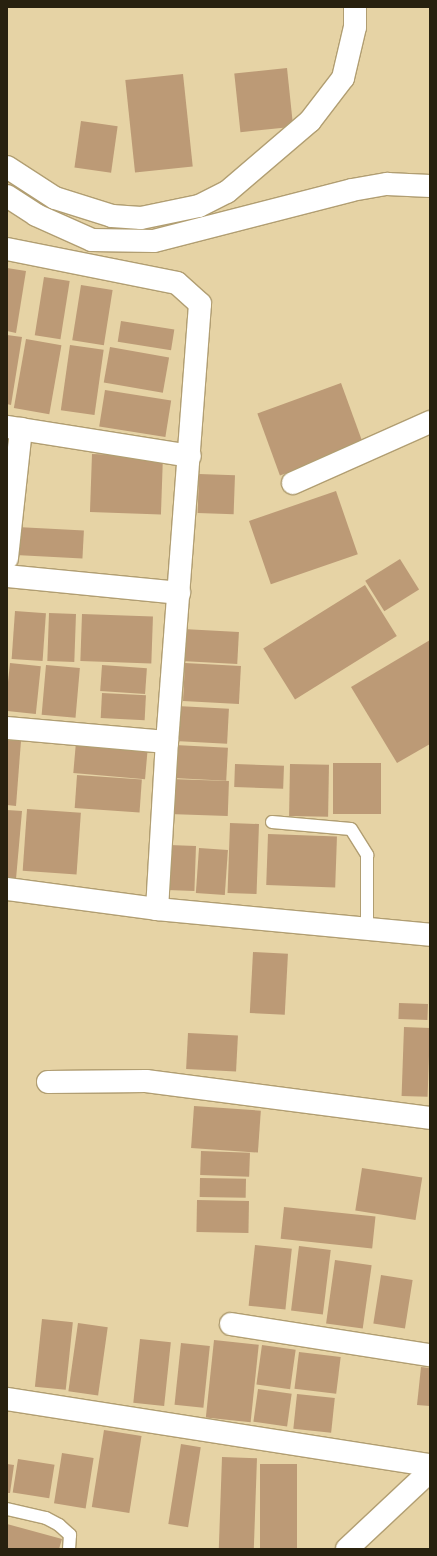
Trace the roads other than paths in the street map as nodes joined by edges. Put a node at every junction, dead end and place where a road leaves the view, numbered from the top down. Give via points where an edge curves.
1 (355, 7) edge
2 (7, 167) edge
3 (430, 186) edge
4 (7, 196) edge
5 (7, 249) edge
6 (430, 422) edge
7 (14, 428) edge
8 (190, 456) junction
9 (293, 483) dead end
10 (7, 558) edge
11 (7, 576) edge
12 (179, 593) junction
13 (7, 728) edge
14 (167, 742) junction
15 (272, 822) dead end
16 (7, 889) edge
17 (157, 910) junction
18 (367, 928) junction
19 (430, 935) edge
20 (48, 1082) dead end
21 (430, 1118) edge
22 (232, 1324) dead end
23 (430, 1356) edge
24 (7, 1399) edge
25 (430, 1465) edge
26 (430, 1471) edge
27 (7, 1509) edge
28 (69, 1549) edge
29 (347, 1549) edge

1 - 2 main road via 355,27 343,78 310,121 250,174 199,206 141,218 82,209 55,198
3 - 4 main road via 387,184 352,190 154,241 92,240 36,215
5 - 8 main road via 178,283 200,304
6 - 9 main road
7 - 8 main road
7 - 10 main road
8 - 12 main road
11 - 12 main road
12 - 14 main road
13 - 14 main road
14 - 17 main road
15 - 18 lane via 351,829 367,855
16 - 17 main road
17 - 18 main road
18 - 19 main road
20 - 21 main road via 146,1081
22 - 23 main road
24 - 25 main road
26 - 29 main road
27 - 28 lane via 46,1518 59,1525 70,1535

